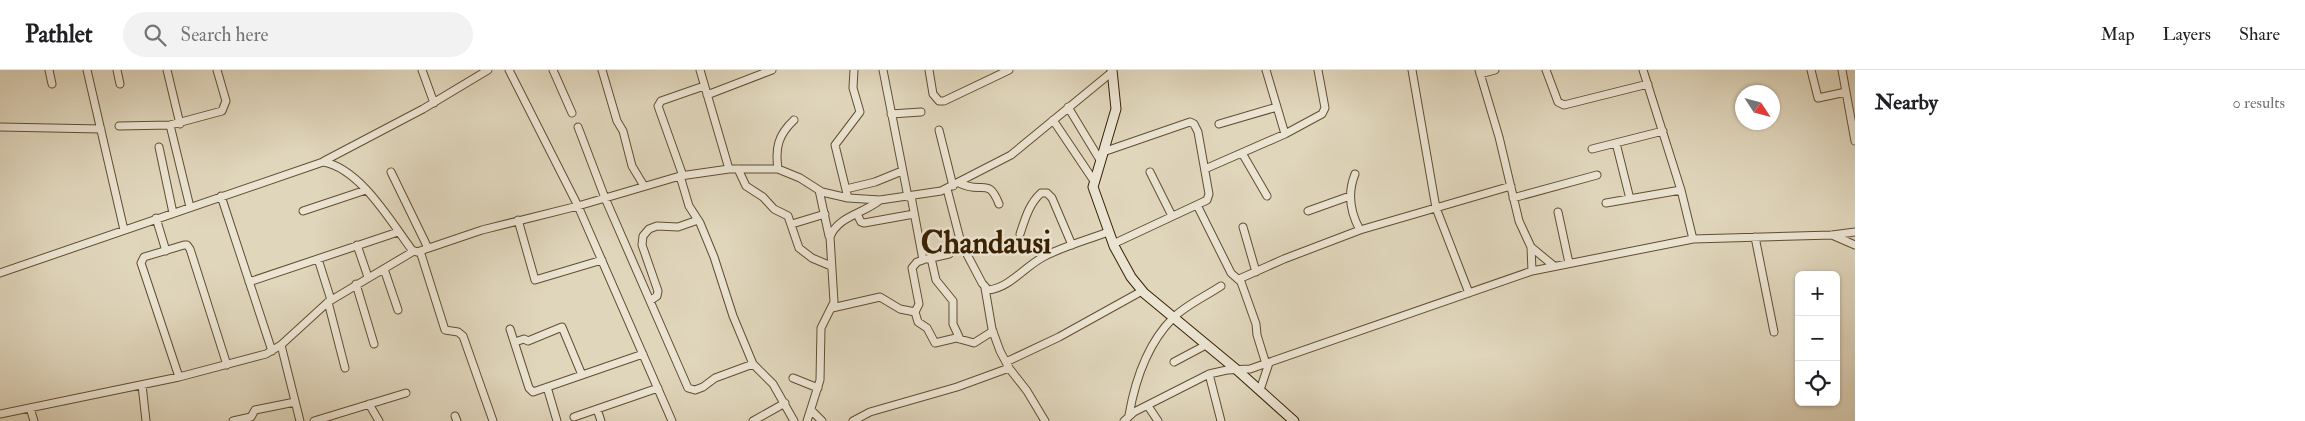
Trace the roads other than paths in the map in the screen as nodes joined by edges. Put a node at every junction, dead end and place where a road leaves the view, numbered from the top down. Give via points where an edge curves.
1 (49, 70) edge
2 (88, 70) edge
3 (117, 70) edge
4 (167, 70) edge
5 (216, 70) edge
6 (422, 70) edge
7 (488, 70) edge
8 (509, 70) edge
9 (553, 70) edge
10 (603, 70) edge
11 (700, 70) edge
12 (772, 70) edge
13 (854, 70) edge
14 (883, 70) edge
15 (929, 70) edge
16 (1009, 70) edge
17 (1266, 70) edge
18 (1318, 70) edge
19 (1412, 70) edge
20 (1495, 70) edge
21 (1546, 70) edge
22 (1643, 70) edge
23 (1811, 70) edge
24 (1842, 70) edge
25 (1112, 71) edge
26 (1480, 72) edge
27 (52, 84) dead end
28 (120, 84) dead end
29 (1648, 84) junction
30 (704, 86) junction
31 (1846, 92) junction
32 (706, 95) junction
33 (434, 103) junction
34 (1068, 107) junction
35 (1276, 107) junction
36 (921, 112) dead end
37 (572, 113) dead end
38 (891, 114) junction
39 (794, 120) dead end
40 (1053, 120) junction
41 (180, 124) junction
42 (1219, 124) dead end
43 (119, 126) dead end
44 (170, 126) junction
45 (0, 127) edge
46 (578, 127) dead end
47 (101, 129) junction
48 (940, 130) dead end
49 (1663, 131) junction
50 (1285, 134) junction
51 (1855, 141) edge
52 (1616, 143) junction
53 (159, 147) dead end
54 (1592, 149) dead end
55 (1242, 153) junction
56 (1101, 156) junction
57 (324, 162) junction
58 (778, 168) junction
59 (729, 169) junction
60 (738, 169) junction
61 (1205, 170) junction
62 (902, 171) junction
63 (391, 172) dead end
64 (1150, 172) dead end
65 (1354, 174) dead end
66 (1597, 175) dead end
67 (681, 176) junction
68 (1094, 181) junction
69 (644, 186) junction
70 (953, 186) junction
71 (1511, 186) junction
72 (846, 189) junction
73 (366, 190) junction
74 (819, 190) junction
75 (1681, 190) junction
76 (221, 196) junction
77 (909, 196) junction
78 (1266, 196) dead end
79 (1350, 196) junction
80 (605, 198) junction
81 (848, 198) junction
82 (1514, 198) junction
83 (1630, 199) junction
84 (880, 200) junction
85 (1606, 203) dead end
86 (999, 204) dead end
87 (1197, 205) junction
88 (578, 206) junction
89 (190, 207) junction
90 (1436, 208) junction
91 (303, 211) dead end
92 (1308, 211) dead end
93 (1558, 212) dead end
94 (173, 213) junction
95 (825, 214) junction
96 (857, 214) junction
97 (914, 214) junction
98 (1172, 216) junction
99 (156, 218) junction
100 (518, 220) junction
101 (698, 220) junction
102 (792, 224) junction
103 (1243, 227) dead end
104 (124, 230) junction
105 (1360, 230) junction
106 (398, 232) junction
107 (1108, 232) junction
108 (1855, 232) edge
109 (1020, 234) dead end
110 (1832, 235) junction
111 (830, 237) junction
112 (1755, 237) junction
113 (1693, 238) junction
114 (1113, 244) junction
115 (357, 245) junction
116 (1072, 245) junction
117 (1855, 245) edge
118 (1531, 247) junction
119 (428, 248) junction
120 (166, 251) junction
121 (417, 251) junction
122 (949, 254) dead end
123 (931, 258) junction
124 (318, 259) junction
125 (602, 260) junction
126 (923, 260) junction
127 (1569, 263) junction
128 (831, 266) junction
129 (1554, 266) junction
130 (384, 269) junction
131 (1532, 271) junction
132 (1256, 272) junction
133 (0, 274) edge
134 (368, 278) junction
135 (1239, 279) junction
136 (249, 282) junction
137 (356, 284) junction
138 (1222, 286) dead end
139 (985, 288) junction
140 (1142, 291) junction
141 (1469, 293) junction
142 (651, 300) junction
143 (330, 301) junction
144 (832, 308) junction
145 (398, 310) dead end
146 (915, 312) junction
147 (1173, 318) junction
148 (510, 328) dead end
149 (993, 331) junction
150 (1774, 332) dead end
151 (960, 339) junction
152 (514, 342) junction
153 (374, 344) dead end
154 (281, 345) junction
155 (1206, 345) junction
156 (272, 351) junction
157 (643, 354) junction
158 (1174, 362) dead end
159 (1268, 363) junction
160 (753, 364) junction
161 (227, 365) junction
162 (1008, 365) junction
163 (345, 368) dead end
164 (1237, 370) junction
165 (1209, 374) junction
166 (582, 375) junction
167 (179, 377) junction
168 (793, 378) dead end
169 (142, 385) junction
170 (547, 388) junction
171 (658, 388) junction
172 (818, 388) junction
173 (1260, 390) junction
174 (406, 393) dead end
175 (295, 402) junction
176 (785, 403) junction
177 (369, 404) junction
178 (1148, 406) junction
179 (30, 408) junction
180 (597, 409) junction
181 (812, 411) junction
182 (0, 414) edge
183 (574, 417) dead end
184 (1126, 418) edge
185 (319, 420) edge
186 (858, 420) edge
187 (34, 421) edge
188 (146, 421) edge
189 (233, 421) edge
190 (300, 421) edge
191 (379, 421) edge
192 (493, 421) edge
193 (557, 421) edge
194 (601, 421) edge
195 (672, 421) edge
196 (753, 421) edge
197 (794, 421) edge
198 (807, 421) edge
199 (822, 421) edge
200 (1045, 421) edge
201 (1158, 421) edge
202 (1221, 421) edge
203 (1294, 421) edge

1 - 27 street
2 - 47 street
3 - 28 street
4 - 41 street
5 - 41 street via 226,101 224,108 216,114
6 - 33 street
7 - 33 street
8 - 88 street
9 - 37 street
10 - 69 street via 632,166
11 - 30 street
12 - 32 street
13 - 72 street via 853,88 860,112 835,145
14 - 38 street
15 - 16 street via 933,94 939,101 944,101
17 - 35 street
18 - 50 street via 1324,111 1318,118
19 - 90 street
20 - 26 street
21 - 29 street via 1558,102 1564,105
22 - 29 street
23 - 31 street via 1818,98
24 - 31 street
25 - 34 street
25 - 56 street via 1116,109
26 - 71 street
29 - 49 street
30 - 32 street
30 - 67 street via 662,101 658,106
31 - 51 street
32 - 59 street
33 - 57 street
34 - 40 street
34 - 56 street
35 - 42 street
35 - 50 street
36 - 38 street
38 - 62 street
39 - 58 street via 777,145
40 - 68 street
40 - 70 street via 1011,155
41 - 44 street
43 - 44 street
44 - 89 street
45 - 47 street
46 - 80 street
47 - 104 street
48 - 70 street
49 - 52 street
49 - 75 street
50 - 55 street
52 - 54 street
52 - 83 street
53 - 94 street
55 - 61 street
55 - 78 street
56 - 61 street via 1190,122 1196,128
56 - 68 street
57 - 73 street via 341,168
57 - 76 street
58 - 60 street
58 - 74 street
59 - 60 street
59 - 67 street
60 - 102 street via 746,186 788,216
61 - 87 street via 1208,197
62 - 72 street
62 - 77 street
63 - 119 street
64 - 98 street
65 - 79 street
66 - 82 street
67 - 69 street
67 - 101 street
68 - 107 street via 1095,196
69 - 80 street
70 - 77 street
70 - 86 street via 990,188 994,190
70 - 139 street via 954,224
71 - 82 street
71 - 90 street
72 - 81 street
73 - 91 street
73 - 106 street
74 - 81 street
74 - 95 street
75 - 83 street
75 - 113 street
76 - 89 street
76 - 136 street
77 - 84 street
77 - 97 street
79 - 92 street
79 - 105 street via 1354,220
80 - 88 street
80 - 142 street
81 - 84 street
82 - 118 street via 1519,221
83 - 85 street
84 - 96 street
87 - 98 street
87 - 135 street via 1231,273
88 - 100 street
88 - 125 street
89 - 94 street
90 - 105 street
90 - 141 street
93 - 127 street
94 - 99 street
95 - 102 street
95 - 111 street
96 - 97 street via 864,223
96 - 111 street via 837,224
97 - 126 street
98 - 114 street
99 - 104 street
99 - 120 street
100 - 119 street
100 - 125 street via 536,280
101 - 142 street via 678,227 657,226 643,236 642,245 658,291
101 - 160 street
102 - 128 street via 799,248
103 - 132 street
104 - 133 street
105 - 132 street
106 - 115 street
106 - 121 street
107 - 114 street
107 - 116 street
108 - 110 street
109 - 116 street via 1033,202 1045,192 1052,198
110 - 112 street
110 - 117 street
111 - 128 street
112 - 113 street
112 - 150 street
113 - 127 street
114 - 140 street
115 - 124 street
115 - 134 street
116 - 139 street via 1037,260 999,287
118 - 129 street
118 - 131 street
119 - 121 street
120 - 161 street via 184,245 189,247
120 - 167 street via 144,257 141,263
121 - 130 street
121 - 192 street via 445,330 463,336
122 - 123 street
123 - 126 street
123 - 151 street via 936,280 952,301 954,324
124 - 136 street
124 - 143 street
125 - 157 street
126 - 146 street via 912,268 919,304
127 - 129 street
128 - 144 street
129 - 131 street
130 - 134 street
130 - 145 street
131 - 141 street
132 - 135 street
134 - 137 street
135 - 159 street
136 - 156 street
137 - 143 street
137 - 153 street
138 - 147 street
139 - 149 street
140 - 147 street
140 - 162 street
141 - 159 street
142 - 160 street via 691,390
143 - 154 street
143 - 163 street
144 - 146 street via 880,297 900,309
144 - 172 street via 821,328
146 - 151 street via 918,322 927,328 934,343
147 - 155 street
147 - 184 street via 1144,362
148 - 152 street
149 - 151 street via 974,343
149 - 162 street
152 - 166 street via 528,341 562,327
152 - 170 street via 531,391
154 - 156 street
154 - 175 street
155 - 158 street
155 - 164 street
156 - 161 street
157 - 166 street
157 - 171 street
159 - 164 street
159 - 173 street
160 - 176 street via 773,384
161 - 167 street
162 - 186 street via 957,387 870,412
162 - 200 street
164 - 165 street
164 - 173 street
165 - 178 street
165 - 202 street
166 - 170 street
167 - 169 street
168 - 172 street
169 - 179 street
169 - 188 street
170 - 193 street
171 - 180 street
171 - 195 street
172 - 181 street
173 - 203 street
174 - 177 street
175 - 189 street via 255,410 251,417
175 - 190 street
176 - 196 street
176 - 197 street
177 - 185 street
177 - 191 street
178 - 184 street
178 - 201 street
179 - 182 street
179 - 187 street
180 - 183 street
180 - 194 street
181 - 198 street
181 - 199 street

